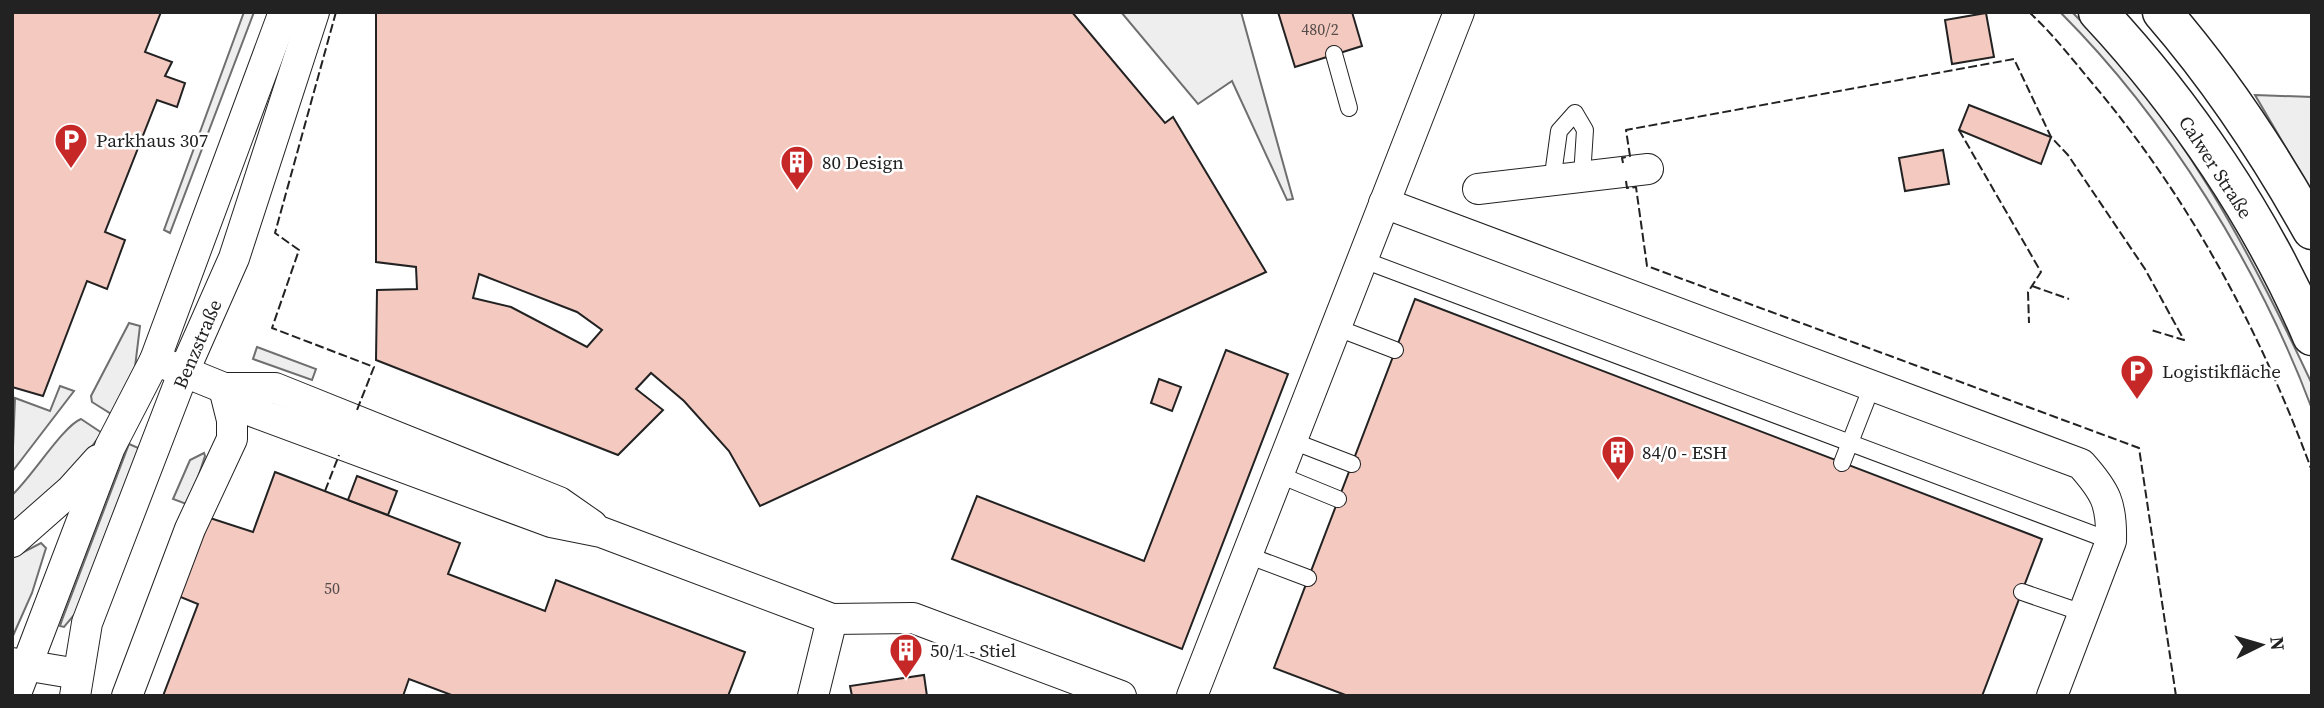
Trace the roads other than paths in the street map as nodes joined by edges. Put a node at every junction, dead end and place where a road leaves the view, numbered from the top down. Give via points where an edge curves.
1 (284, 12) edge
2 (314, 12) edge
3 (1459, 12) edge
4 (2098, 12) edge
5 (2162, 12) edge
6 (1334, 54) dead end
7 (1349, 108) dead end
8 (1648, 169) dead end
9 (1582, 176) junction
10 (1552, 182) junction
11 (1478, 188) dead end
12 (1384, 203) junction
13 (2312, 230) edge
14 (1361, 259) junction
15 (1335, 327) junction
16 (2312, 336) edge
17 (1395, 350) dead end
18 (155, 360) junction
19 (184, 371) junction
20 (1872, 386) junction
21 (224, 388) junction
22 (1290, 440) junction
23 (110, 447) junction
24 (1842, 463) dead end
25 (1352, 464) dead end
26 (1277, 474) junction
27 (1338, 499) dead end
28 (2111, 541) junction
29 (12, 542) edge
30 (1247, 555) junction
31 (1308, 578) dead end
32 (2022, 592) dead end
33 (2083, 613) junction
34 (832, 620) junction
35 (18, 665) edge
36 (76, 685) edge
37 (15, 696) edge
38 (127, 696) edge
39 (813, 696) edge
40 (1121, 696) edge
41 (1192, 696) edge
42 (2052, 696) edge

1 - 18 street, Benzstraße
2 - 19 street, Benzstraße via 234,258
3 - 12 street
4 - 16 main road, Calwer Straße via 2172,101 2225,177
5 - 13 main road via 2249,128
6 - 7 lane
8 - 9 street
9 - 10 street
9 - 10 lane via 1585,130 1575,113 1559,131
10 - 11 street
12 - 14 street
12 - 20 street
14 - 15 street
14 - 28 lane
15 - 17 lane
15 - 22 street
18 - 19 street
18 - 23 street, Benzstraße
19 - 21 street
19 - 36 street, Benzstraße via 87,622
20 - 24 lane
20 - 28 street via 2081,464 2103,488 2112,513
21 - 34 street via 254,412 334,426 559,502 601,532
21 - 38 street via 232,439 190,529
22 - 25 lane
22 - 26 street
23 - 29 street, Benzstraße via 71,490
23 - 35 street, Benzstraße
26 - 27 lane
26 - 30 street
28 - 33 street
30 - 31 lane
30 - 41 street
32 - 33 lane
33 - 42 street
34 - 39 street
34 - 40 street via 913,618
35 - 36 street, Benzstraße
35 - 37 street, Benzstraße

